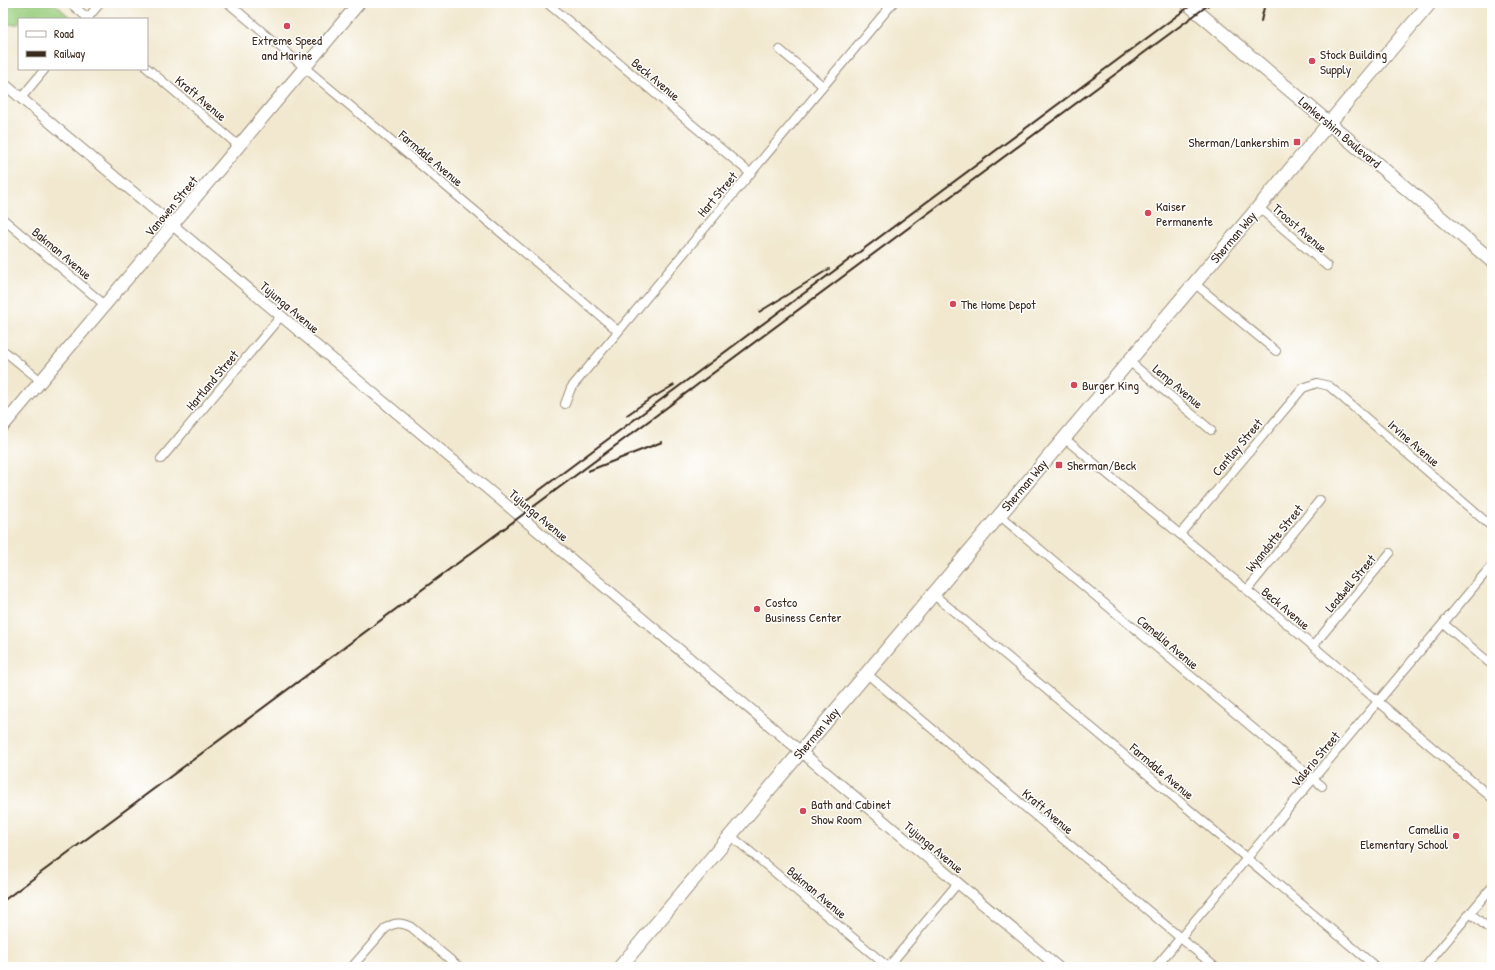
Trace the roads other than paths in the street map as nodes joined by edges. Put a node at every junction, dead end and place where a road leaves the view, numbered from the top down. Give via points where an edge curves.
1 (70, 3) edge
2 (100, 3) edge
3 (228, 3) edge
4 (359, 3) edge
5 (547, 3) edge
6 (893, 3) edge
7 (1187, 3) edge
8 (1430, 3) edge
9 (87, 18) edge
10 (89, 18) edge
11 (780, 50) dead end
12 (305, 68) junction
13 (148, 69) edge
14 (44, 70) edge
15 (3, 83) edge
16 (823, 86) junction
17 (21, 98) junction
18 (1329, 123) junction
19 (239, 146) junction
20 (750, 173) junction
21 (1258, 207) junction
22 (3, 219) edge
23 (173, 225) junction
24 (1492, 261) edge
25 (1327, 266) dead end
26 (1194, 283) junction
27 (105, 305) junction
28 (281, 316) junction
29 (618, 331) junction
30 (3, 350) edge
31 (1276, 351) dead end
32 (1129, 360) junction
33 (41, 381) junction
34 (1317, 383) joint
35 (565, 404) dead end
36 (3, 426) edge
37 (1211, 430) dead end
38 (1064, 438) junction
39 (161, 459) dead end
40 (1320, 500) dead end
41 (999, 515) junction
42 (1492, 527) edge
43 (1180, 534) junction
44 (1390, 553) dead end
45 (1492, 565) edge
46 (1247, 590) junction
47 (933, 594) junction
48 (1444, 624) junction
49 (1313, 646) junction
50 (1492, 665) edge
51 (866, 673) junction
52 (1378, 702) junction
53 (800, 752) junction
54 (1313, 779) junction
55 (1322, 786) dead end
56 (1492, 798) edge
57 (730, 835) junction
58 (1247, 858) junction
59 (958, 883) junction
60 (1492, 887) edge
61 (1470, 913) junction
62 (1492, 931) edge
63 (1180, 937) junction
64 (352, 967) edge
65 (458, 967) edge
66 (620, 967) edge
67 (888, 967) edge
68 (1058, 967) edge
69 (1156, 967) edge
70 (1215, 967) edge
71 (1376, 967) edge
72 (1425, 967) edge

1 - 9 street
2 - 10 street
3 - 12 street, Farmdale Avenue
4 - 12 main road, Vanowen Street
5 - 20 street, Beck Avenue
6 - 16 street, Hart Street
7 - 18 main road, Lankershim Boulevard
8 - 18 main road, Sherman Way
11 - 16 street
12 - 19 main road, Vanowen Street
12 - 29 street, Farmdale Avenue
13 - 19 street, Kraft Avenue
14 - 17 street
15 - 17 street, Tujunga Avenue
16 - 20 street, Hart Street
17 - 23 street, Tujunga Avenue
18 - 21 main road, Sherman Way
18 - 24 main road, Lankershim Boulevard
19 - 23 main road, Vanowen Street
20 - 29 street, Hart Street
21 - 25 street, Troost Avenue
21 - 26 main road, Sherman Way
22 - 27 street, Bakman Avenue
23 - 27 main road, Vanowen Street
23 - 28 street, Tujunga Avenue
26 - 31 street
26 - 32 main road, Sherman Way
27 - 33 main road, Vanowen Street
28 - 39 street, Hartland Street
28 - 53 street, Tujunga Avenue
29 - 35 street, Hart Street via 571,388
30 - 33 street
32 - 37 street, Lemp Avenue
32 - 38 main road, Sherman Way
33 - 36 main road, Vanowen Street
34 - 42 street, Irvine Avenue via 1329,386
34 - 43 street, Cantlay Street via 1302,388
38 - 41 main road, Sherman Way
38 - 43 street, Beck Avenue
40 - 46 street, Wyandotte Street
41 - 47 main road, Sherman Way
41 - 54 street, Camellia Avenue
43 - 46 street, Beck Avenue
44 - 49 street, Leadwell Street
45 - 48 street, Valerio Street
46 - 49 street, Beck Avenue
47 - 51 main road, Sherman Way
47 - 58 street, Farmdale Avenue
48 - 50 street
48 - 52 street, Valerio Street
49 - 52 street, Beck Avenue
51 - 53 main road, Sherman Way
51 - 63 street, Kraft Avenue
52 - 54 street, Valerio Street
52 - 56 street, Beck Avenue
53 - 57 main road, Sherman Way
53 - 59 street, Tujunga Avenue
54 - 55 street, Camellia Avenue
54 - 58 street, Valerio Street
57 - 66 main road, Sherman Way
57 - 67 street, Bakman Avenue
58 - 63 street, Valerio Street
58 - 71 street, Farmdale Avenue
59 - 67 street
59 - 68 street, Tujunga Avenue
60 - 61 street
61 - 62 street
61 - 72 street
63 - 69 street, Valerio Street
63 - 70 street, Kraft Avenue
64 - 65 street via 385,928 396,923 411,927

